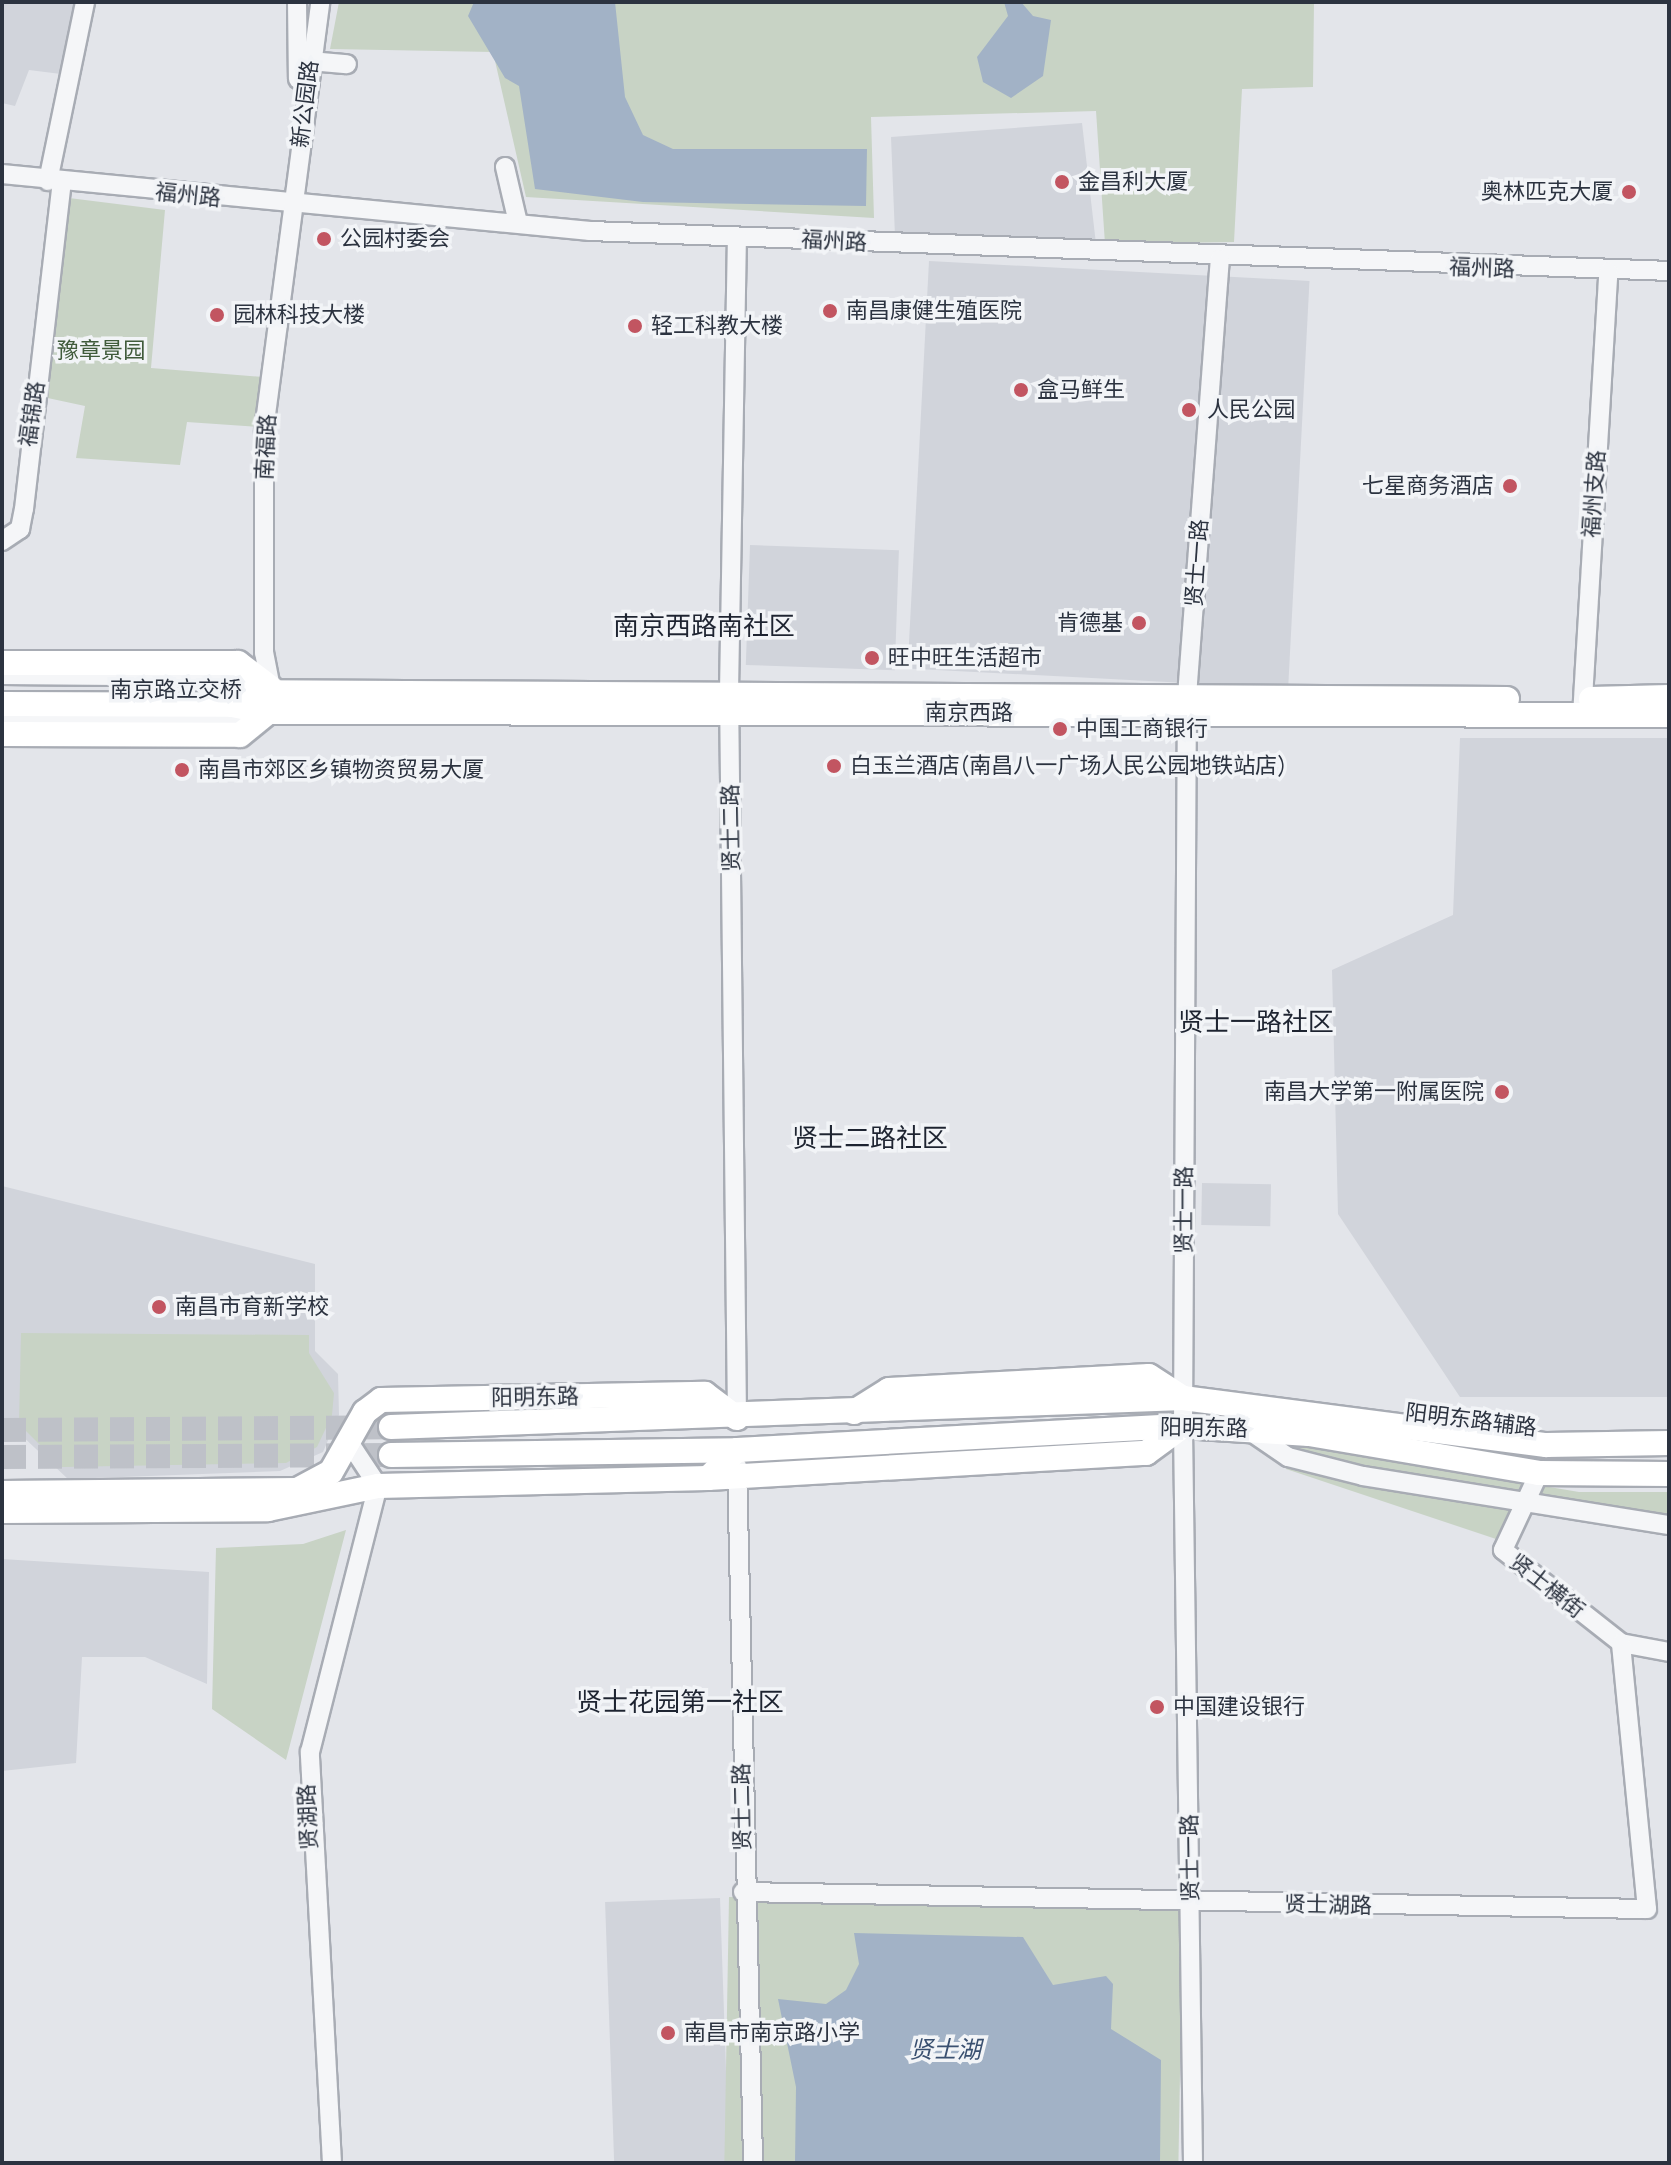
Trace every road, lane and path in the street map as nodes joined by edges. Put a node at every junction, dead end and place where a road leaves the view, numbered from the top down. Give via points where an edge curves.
1 (85, 2) edge
2 (297, 2) edge
3 (320, 2) edge
4 (310, 61) junction
5 (347, 64) dead end
6 (299, 158) junction
7 (505, 167) dead end
8 (2, 174) edge
9 (55, 182) junction
10 (295, 206) junction
11 (518, 223) junction
12 (737, 237) junction
13 (1220, 259) junction
14 (1669, 271) edge
15 (1608, 272) junction
16 (2, 541) edge
17 (2, 663) edge
18 (2, 675) edge
19 (2, 690) edge
20 (1669, 697) edge
21 (270, 700) junction
22 (730, 702) junction
23 (2, 704) edge
24 (1187, 705) junction
25 (1582, 708) junction
26 (1669, 715) edge
27 (2, 720) edge
28 (2, 734) edge
29 (1183, 1398) junction
30 (1277, 1405) junction
31 (737, 1418) junction
32 (1183, 1426) junction
33 (391, 1427) tunnel mouth
34 (1244, 1427) junction
35 (1669, 1428) edge
36 (1669, 1443) edge
37 (351, 1445) junction
38 (737, 1450) junction
39 (391, 1455) tunnel mouth
40 (1539, 1473) junction
41 (1669, 1474) edge
42 (708, 1478) junction
43 (737, 1478) junction
44 (378, 1486) junction
45 (2, 1493) edge
46 (341, 1496) junction
47 (2, 1511) edge
48 (1669, 1525) edge
49 (1621, 1643) junction
50 (1669, 1652) edge
51 (743, 1892) junction
52 (1190, 1903) junction
53 (326, 2163) edge
54 (332, 2163) edge
55 (753, 2163) edge
56 (1193, 2163) edge

1 - 9 street, 福锦路
2 - 6 street
3 - 4 street, 新公园路
4 - 5 street
4 - 6 street, 新公园路
6 - 10 street, 新公园路
7 - 11 street
8 - 9 street, 福州路
9 - 10 street, 福州路
9 - 16 street, 福锦路 via 24,509 20,529
10 - 11 street, 福州路
10 - 21 street, 南福路 via 264,430 264,653
11 - 12 street, 福州路
12 - 13 street, 福州路
12 - 22 street, 贤士二路
13 - 15 street, 福州路
13 - 24 street, 贤士一路
14 - 15 street, 福州路
15 - 25 street, 福州支路
17 - 21 main road via 238,663
18 - 21 street, 南京路立交桥 via 231,677
19 - 21 main road, 南京路立交桥
20 - 25 main road, 南京西路
21 - 22 main road, 南京西路
21 - 23 main road, 南京路立交桥 via 232,705
21 - 27 street, 南京路立交桥 via 227,721
21 - 28 main road via 240,735
22 - 24 main road, 南京西路
22 - 31 street, 贤士二路
24 - 25 main road, 南京西路
24 - 29 street, 贤士一路
25 - 26 main road, 南京西路
29 - 30 main road, 阳明东路
29 - 31 main road, 阳明东路
29 - 32 street, 贤士一路
30 - 35 main road, 阳明东路辅路 via 1307,1394 1550,1430
30 - 36 main road, 阳明东路 via 1546,1445
31 - 33 main road, 阳明东路
31 - 37 main road, 阳明东路 via 705,1394 381,1400 365,1412
32 - 34 main road, 阳明东路
32 - 38 main road, 阳明东路
32 - 43 main road via 1146,1453
32 - 52 street, 贤士一路
34 - 40 main road, 阳明东路
34 - 48 street via 1288,1457 1363,1476
37 - 44 street
37 - 45 main road, 阳明东路 via 331,1472 297,1490
38 - 39 main road, 阳明东路
38 - 42 main road
38 - 43 street, 贤士二路
40 - 41 main road, 阳明东路
40 - 49 street, 贤士横街 via 1503,1550
42 - 43 main road
42 - 44 main road
43 - 51 street, 贤士二路
44 - 46 main road
44 - 54 street, 贤湖路 via 310,1752
46 - 47 main road via 268,1509
46 - 53 street, 贤湖路 via 359,1496 363,1507 305,1750
49 - 50 street, 贤士横街
49 - 52 street, 贤士湖路 via 1647,1909
51 - 52 street, 贤士湖路
51 - 55 street, 贤士二路
52 - 56 street, 贤士一路

